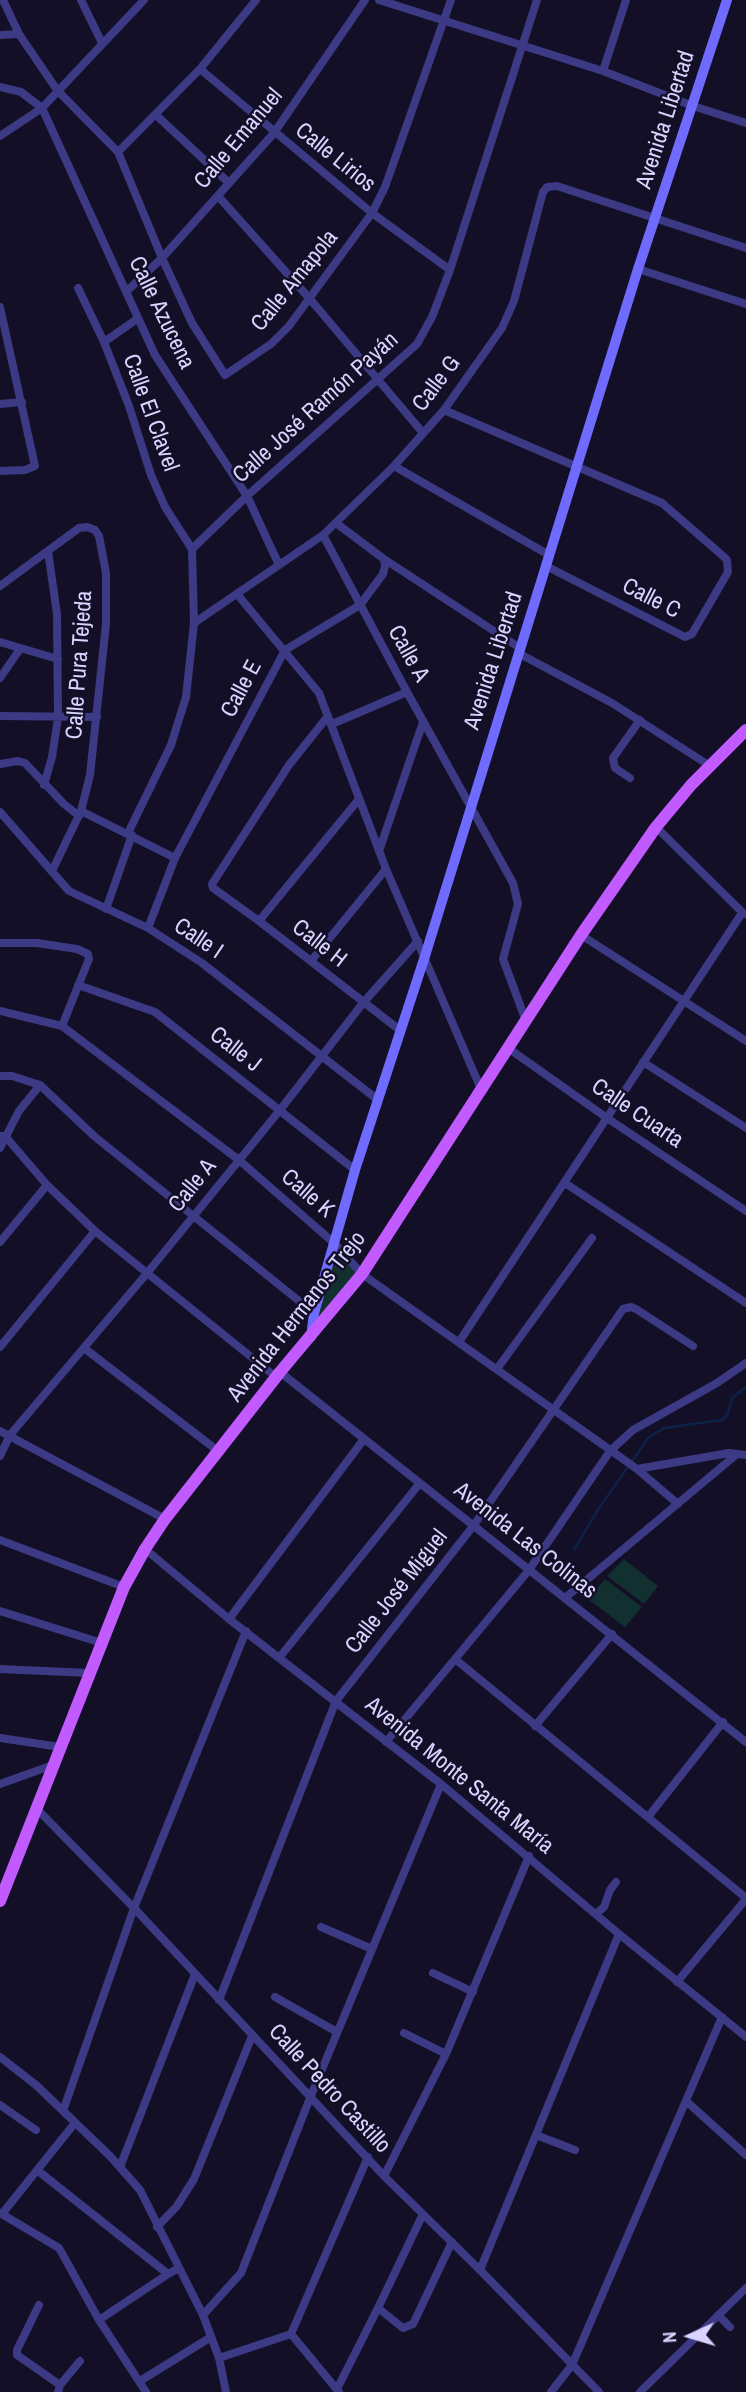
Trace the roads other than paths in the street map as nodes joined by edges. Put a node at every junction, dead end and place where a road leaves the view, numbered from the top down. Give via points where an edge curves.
1 (3, 0) edge
2 (81, 0) edge
3 (144, 0) edge
4 (256, 0) edge
5 (365, 0) edge
6 (379, 0) edge
7 (451, 0) edge
8 (537, 0) edge
9 (626, 0) edge
10 (727, 0) edge
11 (444, 22) junction
12 (19, 34) junction
13 (0, 35) edge
14 (102, 43) junction
15 (522, 46) junction
16 (200, 69) junction
17 (603, 71) junction
18 (0, 88) edge
19 (57, 90) junction
20 (693, 106) junction
21 (42, 108) junction
22 (156, 115) junction
23 (746, 123) edge
24 (274, 133) junction
25 (0, 136) edge
26 (118, 152) junction
27 (229, 183) junction
28 (218, 196) junction
29 (372, 213) junction
30 (656, 220) junction
31 (746, 248) edge
32 (162, 258) junction
33 (638, 269) junction
34 (450, 270) junction
35 (78, 288) dead end
36 (127, 291) junction
37 (310, 299) junction
38 (746, 304) edge
39 (0, 307) edge
40 (137, 319) junction
41 (104, 342) junction
42 (377, 380) junction
43 (22, 402) junction
44 (0, 404) edge
45 (443, 410) junction
46 (424, 433) junction
47 (394, 466) junction
48 (577, 468) junction
49 (0, 471) edge
50 (247, 496) junction
51 (336, 523) junction
52 (323, 534) junction
53 (192, 549) junction
54 (48, 551) junction
55 (384, 559) junction
56 (548, 561) junction
57 (279, 565) junction
58 (0, 586) edge
59 (237, 594) junction
60 (360, 605) junction
61 (194, 623) junction
62 (0, 642) edge
63 (20, 649) junction
64 (285, 650) junction
65 (519, 651) junction
66 (58, 659) junction
67 (0, 678) edge
68 (407, 692) junction
69 (0, 716) edge
70 (97, 717) junction
71 (58, 718) junction
72 (330, 720) junction
73 (639, 720) junction
74 (423, 722) junction
75 (746, 730) edge
76 (0, 764) edge
77 (710, 766) junction
78 (630, 778) dead end
79 (44, 785) junction
80 (359, 799) junction
81 (470, 806) junction
82 (0, 811) edge
83 (80, 814) junction
84 (656, 827) junction
85 (130, 834) junction
86 (379, 851) junction
87 (175, 858) junction
88 (386, 869) junction
89 (52, 871) junction
90 (106, 909) junction
91 (744, 915) edge
92 (259, 921) junction
93 (148, 928) junction
94 (581, 936) junction
95 (418, 941) junction
96 (0, 943) edge
97 (425, 956) junction
98 (311, 961) junction
99 (78, 985) junction
100 (685, 1000) junction
101 (363, 1003) junction
102 (0, 1011) edge
103 (526, 1021) junction
104 (62, 1026) junction
105 (401, 1031) junction
106 (746, 1041) edge
107 (508, 1048) junction
108 (321, 1057) junction
109 (643, 1062) junction
110 (0, 1076) edge
111 (40, 1085) junction
112 (481, 1089) junction
113 (378, 1100) junction
114 (280, 1110) junction
115 (607, 1118) junction
116 (746, 1128) edge
117 (3, 1136) edge
118 (0, 1148) edge
119 (239, 1160) junction
120 (355, 1170) junction
121 (565, 1183) junction
122 (47, 1185) junction
123 (746, 1210) edge
124 (194, 1216) junction
125 (95, 1231) junction
126 (592, 1238) dead end
127 (0, 1242) edge
128 (334, 1243) junction
129 (148, 1272) junction
130 (362, 1274) junction
131 (746, 1303) edge
132 (314, 1313) junction
133 (311, 1337) junction
134 (459, 1342) junction
135 (693, 1346) dead end
136 (0, 1347) edge
137 (84, 1348) junction
138 (746, 1363) edge
139 (497, 1369) junction
140 (278, 1374) junction
141 (552, 1409) junction
142 (0, 1431) edge
143 (10, 1435) junction
144 (364, 1439) junction
145 (218, 1451) junction
146 (610, 1451) junction
147 (741, 1454) edge
148 (0, 1456) edge
149 (635, 1468) junction
150 (420, 1483) junction
151 (678, 1504) junction
152 (165, 1518) junction
153 (474, 1525) junction
154 (0, 1539) edge
155 (145, 1549) junction
156 (528, 1570) junction
157 (124, 1587) junction
158 (565, 1598) junction
159 (0, 1611) edge
160 (229, 1619) junction
161 (246, 1631) junction
162 (612, 1634) junction
163 (102, 1643) junction
164 (279, 1658) junction
165 (455, 1659) junction
166 (0, 1669) edge
167 (89, 1673) junction
168 (336, 1701) junction
169 (723, 1723) junction
170 (535, 1726) junction
171 (0, 1738) edge
172 (386, 1742) junction
173 (746, 1742) edge
174 (60, 1747) junction
175 (53, 1765) junction
176 (0, 1784) edge
177 (441, 1784) junction
178 (36, 1808) junction
179 (648, 1817) junction
180 (529, 1856) junction
181 (616, 1882) dead end
182 (746, 1899) edge
183 (0, 1901) edge
184 (134, 1909) junction
185 (596, 1914) junction
186 (321, 1927) dead end
187 (619, 1934) junction
188 (372, 1949) junction
189 (433, 1973) dead end
190 (195, 1975) junction
191 (677, 1982) junction
192 (473, 1992) junction
193 (275, 1997) dead end
194 (219, 2000) junction
195 (722, 2017) junction
196 (337, 2032) junction
197 (404, 2033) dead end
198 (253, 2036) junction
199 (746, 2036) edge
200 (446, 2054) junction
201 (0, 2057) edge
202 (310, 2098) junction
203 (686, 2101) junction
204 (0, 2105) edge
205 (63, 2111) junction
206 (74, 2123) junction
207 (36, 2130) dead end
208 (536, 2136) junction
209 (575, 2150) dead end
210 (746, 2155) edge
211 (368, 2157) junction
212 (120, 2167) junction
213 (37, 2170) junction
214 (384, 2176) junction
215 (1, 2213) edge
216 (422, 2214) junction
217 (157, 2227) junction
218 (452, 2242) junction
219 (178, 2268) junction
220 (481, 2270) junction
221 (168, 2274) junction
222 (746, 2288) edge
223 (39, 2305) dead end
224 (378, 2308) junction
225 (203, 2315) junction
226 (718, 2315) junction
227 (99, 2320) junction
228 (730, 2327) dead end
229 (291, 2334) junction
230 (211, 2337) junction
231 (219, 2358) junction
232 (80, 2361) dead end
233 (572, 2365) junction
234 (140, 2381) junction
235 (59, 2389) edge
236 (338, 2390) edge
237 (146, 2392) edge
238 (226, 2392) edge
239 (551, 2392) edge
240 (599, 2392) edge
241 (640, 2392) edge

1 - 12 street, Calle Amapola
2 - 14 street
3 - 14 street
4 - 16 street
5 - 24 street, Calle Emanuel
6 - 11 street
7 - 11 street, Calle Amapola
8 - 15 street, Calle José Ramón Payán
9 - 17 street
10 - 20 street, Avenida Libertad
11 - 15 street
11 - 29 street, Calle Amapola
12 - 13 street
12 - 19 street, Calle Amapola
14 - 19 street
15 - 17 street
15 - 34 street, Calle José Ramón Payán
16 - 22 street
16 - 24 street, Calle Lirios
17 - 20 street
18 - 21 street via 20,92
19 - 21 street
19 - 26 street, Calle Amapola
20 - 23 street
20 - 30 street, Avenida Libertad
21 - 25 street
21 - 36 street, Calle Azucena
22 - 26 street
22 - 27 street
24 - 27 street, Calle Emanuel
24 - 29 street, Calle Lirios
26 - 32 street, Calle Amapola
27 - 28 street, Calle Emanuel
28 - 32 street, Calle Emanuel
28 - 37 street
29 - 34 street, Calle Lirios
29 - 37 street, Calle Amapola
30 - 31 street
30 - 33 street, Avenida Libertad
30 - 45 street, Calle G via 557,186 547,187 502,328
32 - 36 street, Calle Emanuel
32 - 37 street, Calle Amapola via 192,323 225,375 271,345
33 - 38 street
33 - 48 street, Avenida Libertad
34 - 42 street, Calle José Ramón Payán via 417,344
35 - 41 street, Calle El Clavel
36 - 40 street, Calle Azucena
37 - 42 street
39 - 43 street
40 - 41 street
40 - 50 street, Calle Azucena via 155,355
41 - 53 street, Calle El Clavel via 151,475
42 - 46 street
42 - 50 street, Calle José Ramón Payán
43 - 44 street
43 - 49 street via 35,466
45 - 46 street, Calle G
45 - 48 street
46 - 47 street, Calle G
47 - 51 street, Calle G
47 - 56 street, Calle C
48 - 56 street, Avenida Libertad
48 - 56 street, Calle C via 662,503 727,560 728,572 692,634 685,637
50 - 53 street, Calle José Ramón Payán
50 - 57 street, Calle Azucena
51 - 52 street, Calle G
51 - 55 street
52 - 57 street, Calle G
52 - 60 street, Calle A
53 - 61 street
54 - 58 street, Calle Pura Tejeda
54 - 66 street via 58,614
54 - 70 street, Calle Pura Tejeda via 79,528 88,527 99,536 106,573 106,624
55 - 60 street, Calle E via 383,573
55 - 65 street
56 - 65 street, Avenida Libertad
57 - 59 street, Calle G
59 - 61 street, Calle G
59 - 64 street
60 - 64 street, Calle E
60 - 68 street, Calle A
61 - 85 street via 186,697
62 - 63 street
63 - 66 street
63 - 67 street
64 - 72 street via 318,693
64 - 87 street, Calle E
65 - 73 street
65 - 81 street, Avenida Libertad
66 - 71 street
68 - 72 street
68 - 74 street, Calle A
69 - 71 street
70 - 71 street
70 - 83 street, Calle Pura Tejeda
71 - 79 street
72 - 80 street
72 - 92 street, Calle H via 289,765 212,884
73 - 77 street
73 - 78 street via 613,758 615,768
74 - 81 street, Calle A
74 - 86 street
75 - 77 main road, Avenida Hermanos Trejo
76 - 79 street via 22,761
77 - 84 main road, Avenida Hermanos Trejo
79 - 83 street
80 - 86 street
80 - 92 street
81 - 97 street, Avenida Libertad
81 - 103 street, Calle A via 518,895 503,959
82 - 89 street, Calle I
83 - 85 street
83 - 89 street, Calle Pura Tejeda
84 - 91 street
84 - 94 main road, Avenida Hermanos Trejo
85 - 87 street
85 - 90 street
86 - 88 street
87 - 93 street, Calle E
88 - 95 street
88 - 98 street
89 - 90 street, Calle I via 69,891
90 - 93 street, Calle I
91 - 100 street
92 - 98 street, Calle H
93 - 108 street, Calle I via 202,963
94 - 100 street
94 - 103 main road, Avenida Hermanos Trejo
95 - 97 street
95 - 101 street, Calle A
96 - 99 street via 37,943 84,951 89,959
97 - 105 street, Avenida Libertad
97 - 112 street
98 - 101 street, Calle H
99 - 104 street
99 - 114 street, Calle J via 155,1012
100 - 106 street
100 - 109 street
101 - 105 street, Calle H
101 - 108 street, Calle A
102 - 104 street, Calle K
103 - 107 main road, Avenida Hermanos Trejo
104 - 119 street, Calle K
105 - 113 street, Avenida Libertad
107 - 112 main road, Avenida Hermanos Trejo
107 - 115 street, Calle Cuarta
108 - 113 street, Calle I
108 - 114 street, Calle A
109 - 115 street
109 - 116 street
110 - 111 street
111 - 117 street
111 - 124 street via 94,1136
112 - 130 main road, Avenida Hermanos Trejo
113 - 120 street, Avenida Libertad
114 - 119 street, Calle A
114 - 120 street, Calle J
115 - 121 street
115 - 123 street, Calle Cuarta
117 - 118 street
117 - 122 street, Avenida Las Colinas
119 - 124 street, Calle A
119 - 128 street, Calle K
120 - 128 street, Avenida Libertad
121 - 131 street
121 - 134 street
122 - 125 street, Avenida Las Colinas
122 - 127 street
124 - 129 street, Calle A
124 - 132 street
125 - 129 street, Avenida Las Colinas
125 - 136 street
126 - 139 street
128 - 130 street, Calle K
128 - 132 street, Avenida Libertad
129 - 137 street, Calle A
129 - 140 street, Avenida Las Colinas
130 - 133 main road, Avenida Hermanos Trejo
130 - 134 street, Calle K
132 - 133 street, Avenida Libertad
133 - 140 main road, Avenida Hermanos Trejo
134 - 139 street, Calle K
135 - 141 street, Calle José Miguel via 636,1309 623,1309
137 - 143 street, Calle A
137 - 145 street
138 - 146 street via 633,1430
139 - 141 street, Calle K
140 - 144 street, Avenida Las Colinas
140 - 145 main road, Avenida Hermanos Trejo
141 - 146 street, Calle K
141 - 153 street, Calle José Miguel
142 - 143 street
143 - 148 street, Calle A
143 - 152 street
144 - 150 street, Avenida Las Colinas
144 - 160 street
145 - 152 main road, Avenida Hermanos Trejo
146 - 149 street, Calle K
146 - 156 street
147 - 149 street
147 - 151 street
149 - 151 street, Calle K
150 - 153 street, Avenida Las Colinas
150 - 164 street
151 - 158 street
152 - 155 main road, Avenida Hermanos Trejo
153 - 156 street, Avenida Las Colinas
153 - 168 street, Calle José Miguel
154 - 157 street
155 - 157 main road, Avenida Hermanos Trejo
155 - 160 street, Avenida Monte Santa María
156 - 158 street, Avenida Las Colinas
156 - 165 street
157 - 163 main road, Avenida Hermanos Trejo
158 - 162 street, Avenida Las Colinas
159 - 163 street
160 - 161 street, Avenida Monte Santa María
161 - 164 street, Avenida Monte Santa María
161 - 184 street
162 - 169 street, Avenida Las Colinas
162 - 170 street
163 - 167 main road, Avenida Hermanos Trejo
164 - 168 street, Avenida Monte Santa María
165 - 170 street
165 - 172 street
166 - 167 street
167 - 174 main road, Avenida Hermanos Trejo
168 - 172 street, Avenida Monte Santa María
168 - 194 street, Calle José Miguel
169 - 173 street, Avenida Las Colinas
169 - 179 street
170 - 179 street
171 - 174 street
172 - 177 street, Avenida Monte Santa María
174 - 175 main road, Avenida Hermanos Trejo
175 - 176 street
175 - 178 main road, Avenida Hermanos Trejo
177 - 180 street, Avenida Monte Santa María
177 - 188 street
178 - 183 main road, Avenida Hermanos Trejo
178 - 184 street, Calle Pedro Castillo
179 - 182 street
180 - 185 street, Avenida Monte Santa María
180 - 192 street
181 - 185 street
182 - 191 street
184 - 190 street, Calle Pedro Castillo
184 - 205 street
185 - 187 street, Avenida Monte Santa María
186 - 188 street
187 - 191 street, Avenida Monte Santa María
187 - 208 street
188 - 196 street
189 - 192 street
190 - 194 street, Calle Pedro Castillo
190 - 212 street
191 - 195 street, Avenida Monte Santa María
192 - 200 street
193 - 196 street
194 - 198 street, Calle Pedro Castillo
195 - 199 street, Avenida Monte Santa María
195 - 203 street
196 - 202 street
197 - 200 street
198 - 202 street, Calle Pedro Castillo
198 - 217 street via 194,2179
200 - 214 street
201 - 205 street
202 - 211 street, Calle Pedro Castillo
202 - 225 street via 241,2273
203 - 210 street
203 - 233 street
204 - 207 street
205 - 206 street
206 - 212 street
206 - 213 street
208 - 209 street
208 - 220 street
211 - 214 street, Calle Pedro Castillo
211 - 229 street
212 - 217 street via 140,2190
213 - 215 street
213 - 221 street
214 - 216 street, Calle Pedro Castillo
215 - 227 street via 59,2248
216 - 218 street, Calle Pedro Castillo
216 - 224 street
217 - 219 street
218 - 220 street, Calle Pedro Castillo
218 - 224 street via 413,2324 402,2328
219 - 221 street
219 - 225 street
220 - 233 street, Calle Pedro Castillo
221 - 227 street
222 - 226 street
223 - 235 street via 17,2355
224 - 236 street
225 - 230 street
226 - 228 street
226 - 241 street
227 - 234 street
229 - 231 street
229 - 236 street
230 - 231 street
230 - 234 street
231 - 238 street
232 - 235 street
233 - 239 street
233 - 240 street, Calle Pedro Castillo
234 - 237 street

